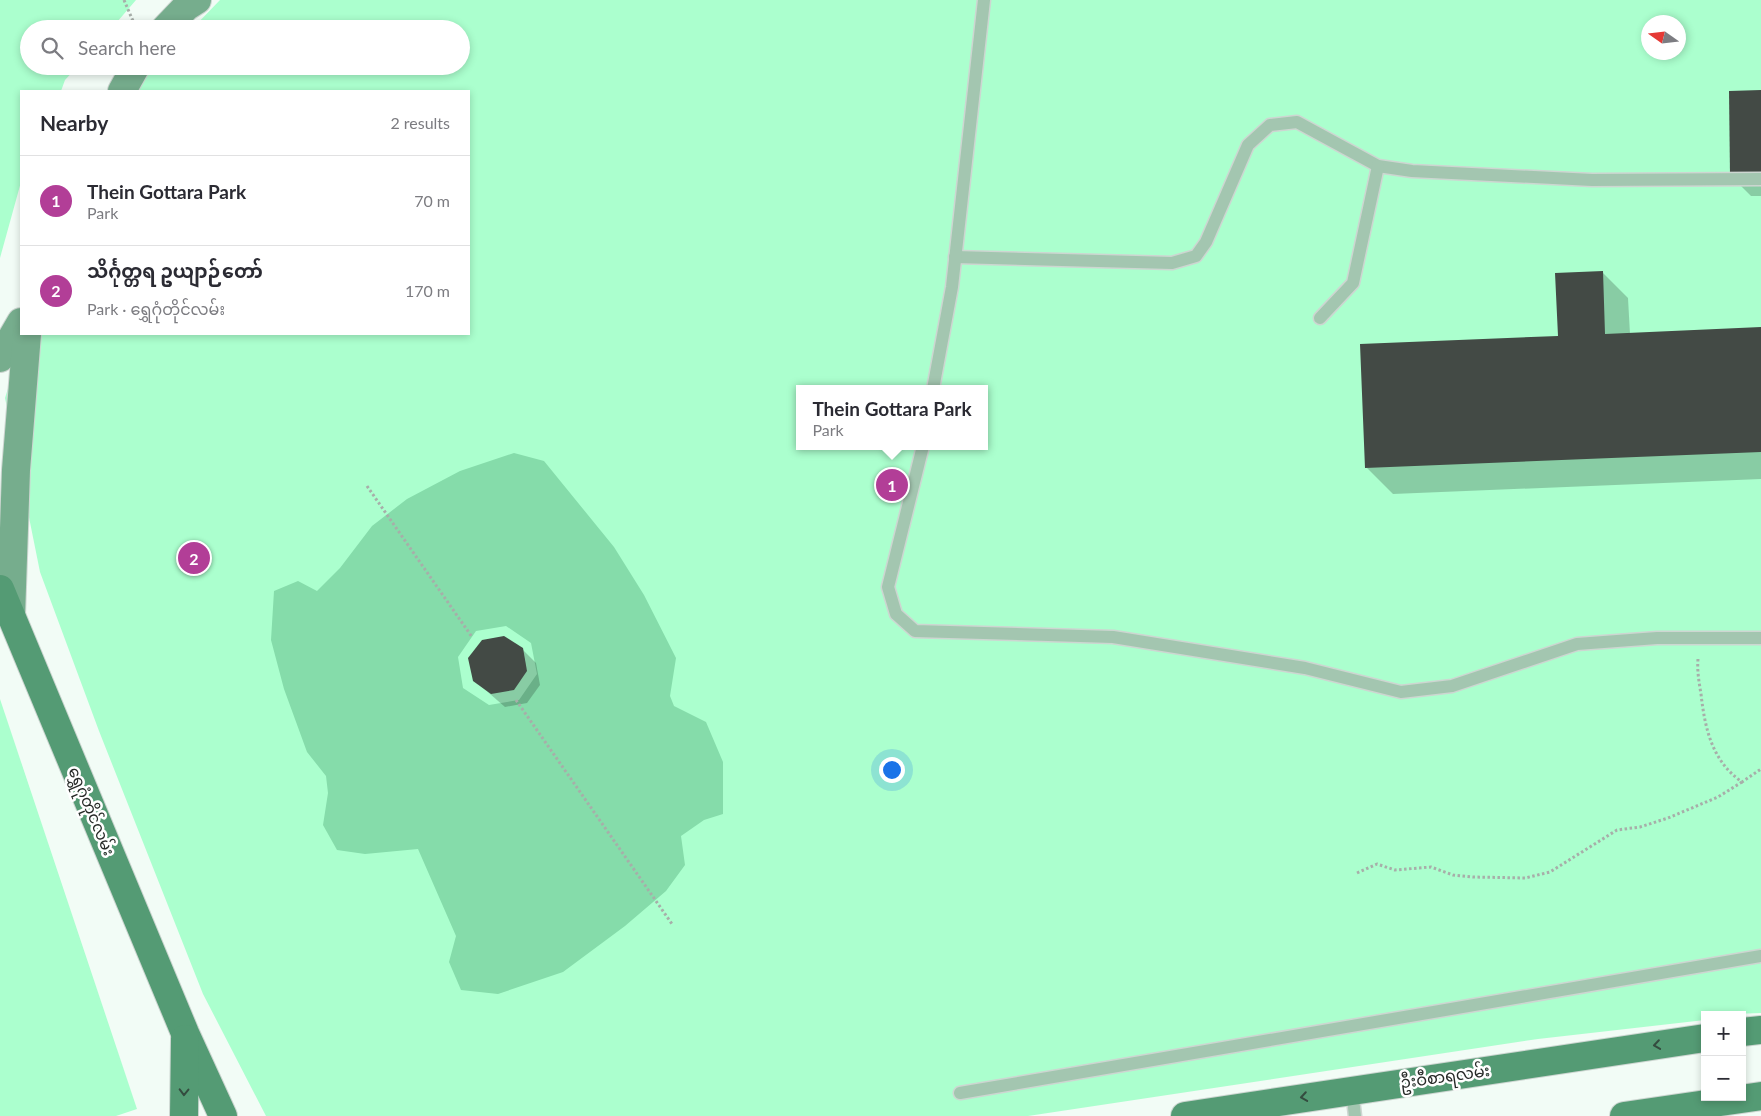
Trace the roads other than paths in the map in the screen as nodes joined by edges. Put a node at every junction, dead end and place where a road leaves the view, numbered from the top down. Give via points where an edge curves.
1 (198, 0) edge
2 (984, 0) edge
3 (174, 20) edge
4 (131, 75) edge
5 (123, 90) edge
6 (1378, 166) junction
7 (1761, 178) edge
8 (955, 257) junction
9 (1320, 318) dead end
10 (20, 324) edge
11 (27, 335) edge
12 (0, 358) edge
13 (934, 385) edge
14 (921, 450) edge
15 (0, 589) edge
16 (11, 616) junction
17 (1761, 638) edge
18 (1761, 956) edge
19 (1761, 1030) edge
20 (1746, 1032) edge
21 (185, 1033) junction
22 (1701, 1039) edge
23 (960, 1093) dead end
24 (1761, 1096) edge
25 (1353, 1103) edge
26 (184, 1116) edge
27 (224, 1116) edge
28 (1186, 1116) edge
29 (1624, 1116) edge

1 - 3 main road
2 - 8 lane
4 - 5 main road
6 - 7 lane via 1412,171 1592,180
6 - 8 lane via 1297,122 1270,125 1248,145 1206,242 1196,256 1172,263
6 - 9 lane via 1353,283
8 - 13 lane
10 - 12 main road
11 - 16 main road via 15,488
14 - 17 lane via 888,587 896,614 915,632 1113,637 1305,668 1401,692 1452,686 1577,644 1657,638
15 - 16 main road, ရွှေဂုံတိုင်လမ်း
16 - 21 main road, ရွှေဂုံတိုင်လမ်း
18 - 23 lane
19 - 20 main road
21 -> 26 main road, ရွှေဂုံတိုင်လမ်း
21 - 27 main road, ရွှေဂုံတိုင်လမ်း
22 -> 25 main road, ဦးဝီစာရလမ်း
24 - 29 main road
25 -> 28 main road, ဦးဝီစာရလမ်း

